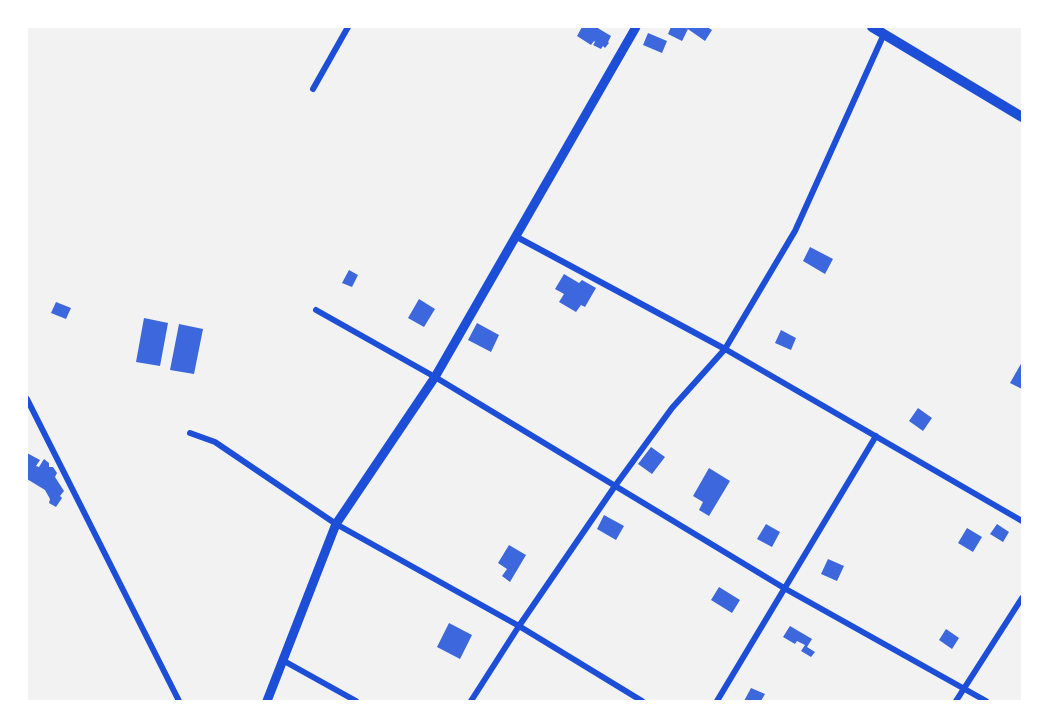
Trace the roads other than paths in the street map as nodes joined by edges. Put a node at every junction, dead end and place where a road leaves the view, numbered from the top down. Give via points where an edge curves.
1 (348, 27) edge
2 (636, 27) edge
3 (872, 27) edge
4 (884, 34) junction
5 (313, 89) dead end
6 (1022, 117) edge
7 (515, 236) junction
8 (316, 310) dead end
9 (725, 349) junction
10 (435, 377) junction
11 (27, 399) edge
12 (190, 433) dead end
13 (876, 436) junction
14 (615, 486) junction
15 (1022, 521) edge
16 (336, 524) junction
17 (784, 588) junction
18 (1022, 598) edge
19 (519, 626) junction
20 (284, 661) junction
21 (963, 688) junction
22 (178, 701) edge
23 (267, 701) edge
24 (356, 701) edge
25 (471, 701) edge
26 (642, 701) edge
27 (717, 701) edge
28 (956, 701) edge
29 (986, 701) edge

1 - 5 street
2 - 7 street
3 - 4 main road
4 - 6 main road
4 - 9 street via 795,231
7 - 9 street
7 - 10 street
8 - 10 street
9 - 13 street
9 - 14 street via 672,408
10 - 14 street
10 - 16 street
11 - 22 street
12 - 16 street via 215,442
13 - 15 street
13 - 17 street
14 - 17 street
14 - 19 street
16 - 19 street
16 - 20 street
17 - 21 street
17 - 27 street
18 - 21 street
19 - 25 street
19 - 26 street
20 - 23 street
20 - 24 street
21 - 28 street
21 - 29 street

